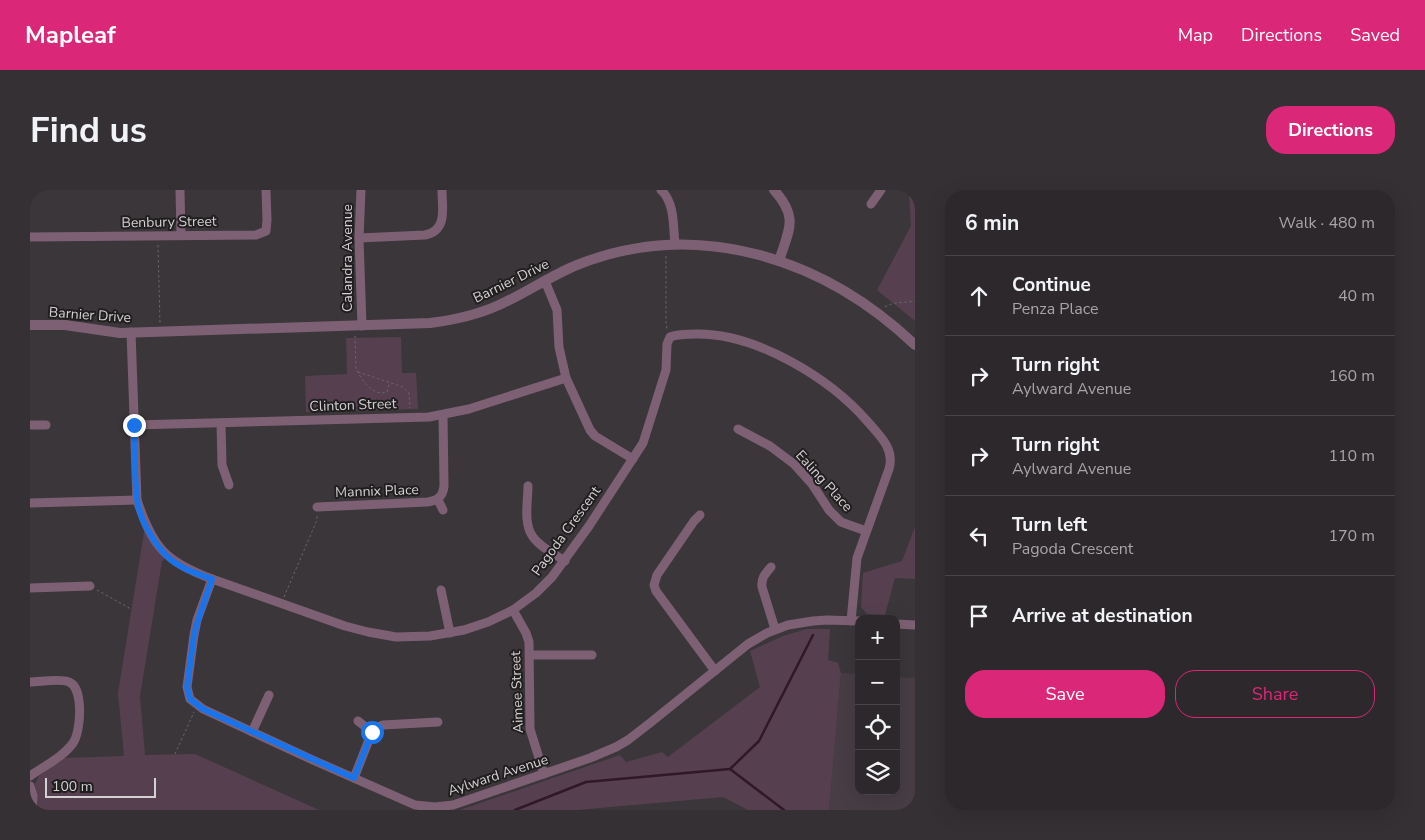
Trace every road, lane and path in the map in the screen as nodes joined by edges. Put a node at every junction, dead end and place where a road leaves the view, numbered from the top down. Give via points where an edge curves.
1 (180, 190) edge
2 (266, 190) edge
3 (361, 190) edge
4 (442, 190) edge
5 (661, 190) edge
6 (774, 190) edge
7 (882, 190) edge
8 (871, 204) dead end
9 (158, 235) junction
10 (181, 235) junction
11 (30, 237) edge
12 (359, 238) junction
13 (670, 244) junction
14 (778, 261) junction
15 (545, 281) junction
16 (915, 301) edge
17 (885, 307) dead end
18 (30, 326) edge
19 (362, 326) junction
20 (131, 332) junction
21 (161, 332) junction
22 (355, 336) dead end
23 (670, 337) junction
24 (915, 345) edge
25 (357, 372) junction
26 (566, 378) junction
27 (390, 382) junction
28 (410, 410) dead end
29 (443, 415) junction
30 (221, 422) junction
31 (30, 425) edge
32 (46, 425) dead end
33 (134, 425) junction
34 (738, 429) dead end
35 (633, 459) junction
36 (229, 485) dead end
37 (528, 486) dead end
38 (137, 500) junction
39 (438, 500) junction
40 (30, 503) edge
41 (317, 507) joint
42 (443, 510) dead end
43 (700, 515) dead end
44 (866, 532) junction
45 (564, 561) junction
46 (771, 567) dead end
47 (212, 579) junction
48 (90, 586) joint
49 (30, 588) edge
50 (441, 590) dead end
51 (282, 603) junction
52 (131, 609) dead end
53 (513, 610) junction
54 (855, 615) edge
55 (855, 621) edge
56 (900, 624) edge
57 (915, 625) edge
58 (775, 630) junction
59 (450, 633) junction
60 (592, 654) dead end
61 (530, 656) junction
62 (714, 671) junction
63 (30, 682) edge
64 (269, 695) dead end
65 (196, 705) junction
66 (358, 721) dead end
67 (438, 722) dead end
68 (252, 732) junction
69 (372, 732) junction
70 (175, 754) dead end
71 (544, 774) junction
72 (30, 776) edge
73 (354, 778) junction
74 (30, 786) edge
75 (32, 810) edge

1 - 10 street
2 - 10 street, Benbury Street via 266,231 256,235
3 - 12 street, Calandra Avenue
4 - 12 street via 442,222 432,233
5 - 13 street via 671,207
6 - 14 street via 784,202 790,218 790,228
7 - 8 street
9 - 10 street, Benbury Street
9 - 11 street, Benbury Street
9 - 21 path
12 - 19 street, Calandra Avenue
13 - 14 street, Barnier Drive via 728,248
13 - 15 street, Barnier Drive via 600,257
13 - 23 path via 666,323
14 - 24 street, Barnier Drive via 804,270 849,294
15 - 19 street, Barnier Drive via 500,305 464,318
15 - 26 street via 557,310 559,347
16 - 17 path
18 - 20 street, Barnier Drive via 56,324
19 - 21 street, Barnier Drive
20 - 21 street, Barnier Drive
20 - 33 street, Pagoda Crescent
22 - 25 path
23 - 35 street, Pagoda Crescent via 662,387 646,436
23 - 44 street via 676,334 713,334 771,352 808,371 862,415 884,440 891,456
25 - 27 path
25 - 27 path via 376,392 387,392
26 - 29 street, Clinton Street
26 - 35 street via 595,436
27 - 28 path via 407,389
29 - 30 street, Clinton Street
29 - 39 street, Mannix Place via 444,486
30 - 33 street, Clinton Street
30 - 36 street via 222,465
31 - 32 street
33 - 38 street, Pagoda Crescent
34 - 44 street, Ealing Place via 770,446 794,464 841,522
35 - 45 street, Pagoda Crescent
37 - 45 street via 530,530 538,542
38 - 40 street
38 - 47 street, Pagoda Crescent via 158,547 178,564
39 - 41 street, Mannix Place
39 - 42 street, Mannix Place
41 - 51 path via 317,520
43 - 62 street via 662,566 654,585
44 - 54 street via 857,558
45 - 53 street, Pagoda Crescent via 541,588
46 - 58 street via 764,575 762,587
47 - 51 street, Pagoda Crescent
47 - 65 street via 198,620 189,668 187,692
48 - 49 street
48 - 52 path
50 - 59 street
51 - 59 street, Pagoda Crescent via 345,626 380,634 420,637
53 - 59 street, Pagoda Crescent via 478,626
53 - 61 street, Aimee Street via 529,642
55 - 58 street, Aylward Avenue via 813,621
56 - 57 street
58 - 62 street, Aylward Avenue via 748,644
60 - 61 street
61 - 71 street, Aimee Street via 530,729
62 - 71 street, Aylward Avenue via 628,740
63 - 72 street via 62,681 72,684 78,694 80,724 70,747
64 - 68 street
65 - 68 street, Aylward Avenue
65 - 70 path
66 - 69 street
67 - 69 street via 383,725
68 - 73 street, Aylward Avenue
69 - 73 street
71 - 73 street, Aylward Avenue via 435,808 415,805
74 - 75 street

